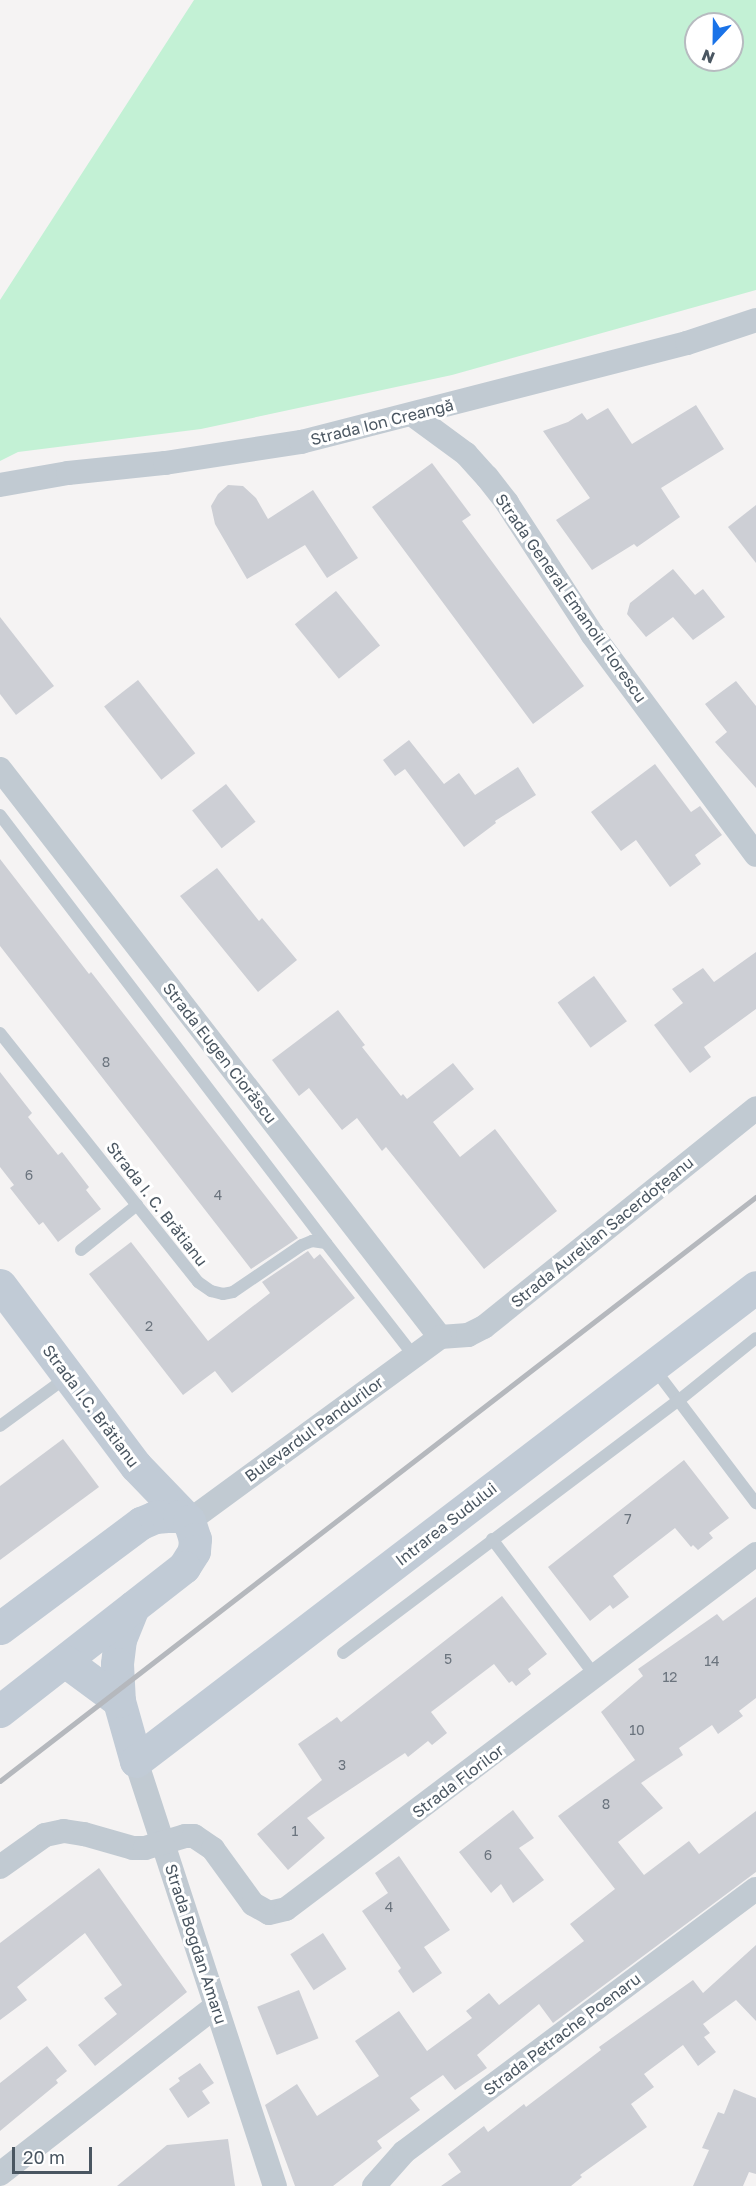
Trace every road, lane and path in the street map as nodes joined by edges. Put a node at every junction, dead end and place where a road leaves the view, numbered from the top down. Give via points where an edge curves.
1 (756, 321) edge
2 (413, 415) junction
3 (0, 485) edge
4 (4, 784) edge
5 (0, 815) edge
6 (756, 855) edge
7 (0, 1033) edge
8 (756, 1108) edge
9 (136, 1204) junction
10 (326, 1243) junction
11 (81, 1250) dead end
12 (0, 1285) edge
13 (756, 1287) edge
14 (440, 1337) junction
15 (756, 1338) edge
16 (414, 1356) junction
17 (652, 1366) junction
18 (68, 1376) junction
19 (678, 1401) junction
20 (0, 1426) edge
21 (756, 1503) edge
22 (189, 1521) junction
23 (492, 1539) junction
24 (756, 1554) edge
25 (134, 1607) junction
26 (0, 1628) edge
27 (343, 1653) dead end
28 (65, 1661) junction
29 (596, 1677) junction
30 (119, 1701) junction
31 (0, 1711) edge
32 (136, 1761) junction
33 (163, 1843) junction
34 (0, 1867) edge
35 (756, 1889) edge
36 (216, 2006) junction
37 (0, 2174) edge
38 (275, 2186) edge
39 (374, 2186) edge

1 - 2 street, Strada Ion Creangă
2 - 3 street, Strada Ion Creangă via 301,442
2 - 6 street, Strada General Emanoil Florescu via 466,454 487,477 592,634
4 - 14 street, Strada Eugen Ciorăscu
5 - 10 lane
7 - 9 lane, Strada I. C. Brătianu
8 - 14 street, Strada Aurelian Sacerdoțeanu via 484,1327 468,1335
9 - 10 lane, Strada I. C. Brătianu via 198,1282 224,1294 233,1292 312,1240
9 - 11 lane
10 - 16 lane
12 - 18 street, Strada I.C. Brătianu
13 - 17 street, Intrarea Sudului
14 - 16 street, Bulevardul Pandurilor
15 - 19 lane
16 - 22 street, Bulevardul Pandurilor
17 - 19 lane
17 - 32 street, Intrarea Sudului
18 - 20 lane
18 - 22 street, Strada I.C. Brătianu via 136,1466
19 - 21 lane
19 - 23 lane
22 - 25 street via 195,1539 190,1560
22 - 26 street via 167,1516 141,1523
23 - 27 lane
23 - 29 lane
24 - 29 street, Strada Florilor
25 - 28 street
25 - 30 street, Strada Bogdan Amaru via 120,1639
28 - 30 street
28 - 31 street
29 - 33 street, Strada Florilor via 279,1912 261,1910 253,1904 205,1842 185,1836
30 - 32 street, Strada Bogdan Amaru
32 - 33 street, Strada Bogdan Amaru
33 - 34 street via 133,1848 64,1831 45,1835
33 - 36 street, Strada Bogdan Amaru
35 - 39 street, Strada Petrache Poenaru via 404,2152
36 - 37 street
36 - 38 street, Strada Bogdan Amaru

